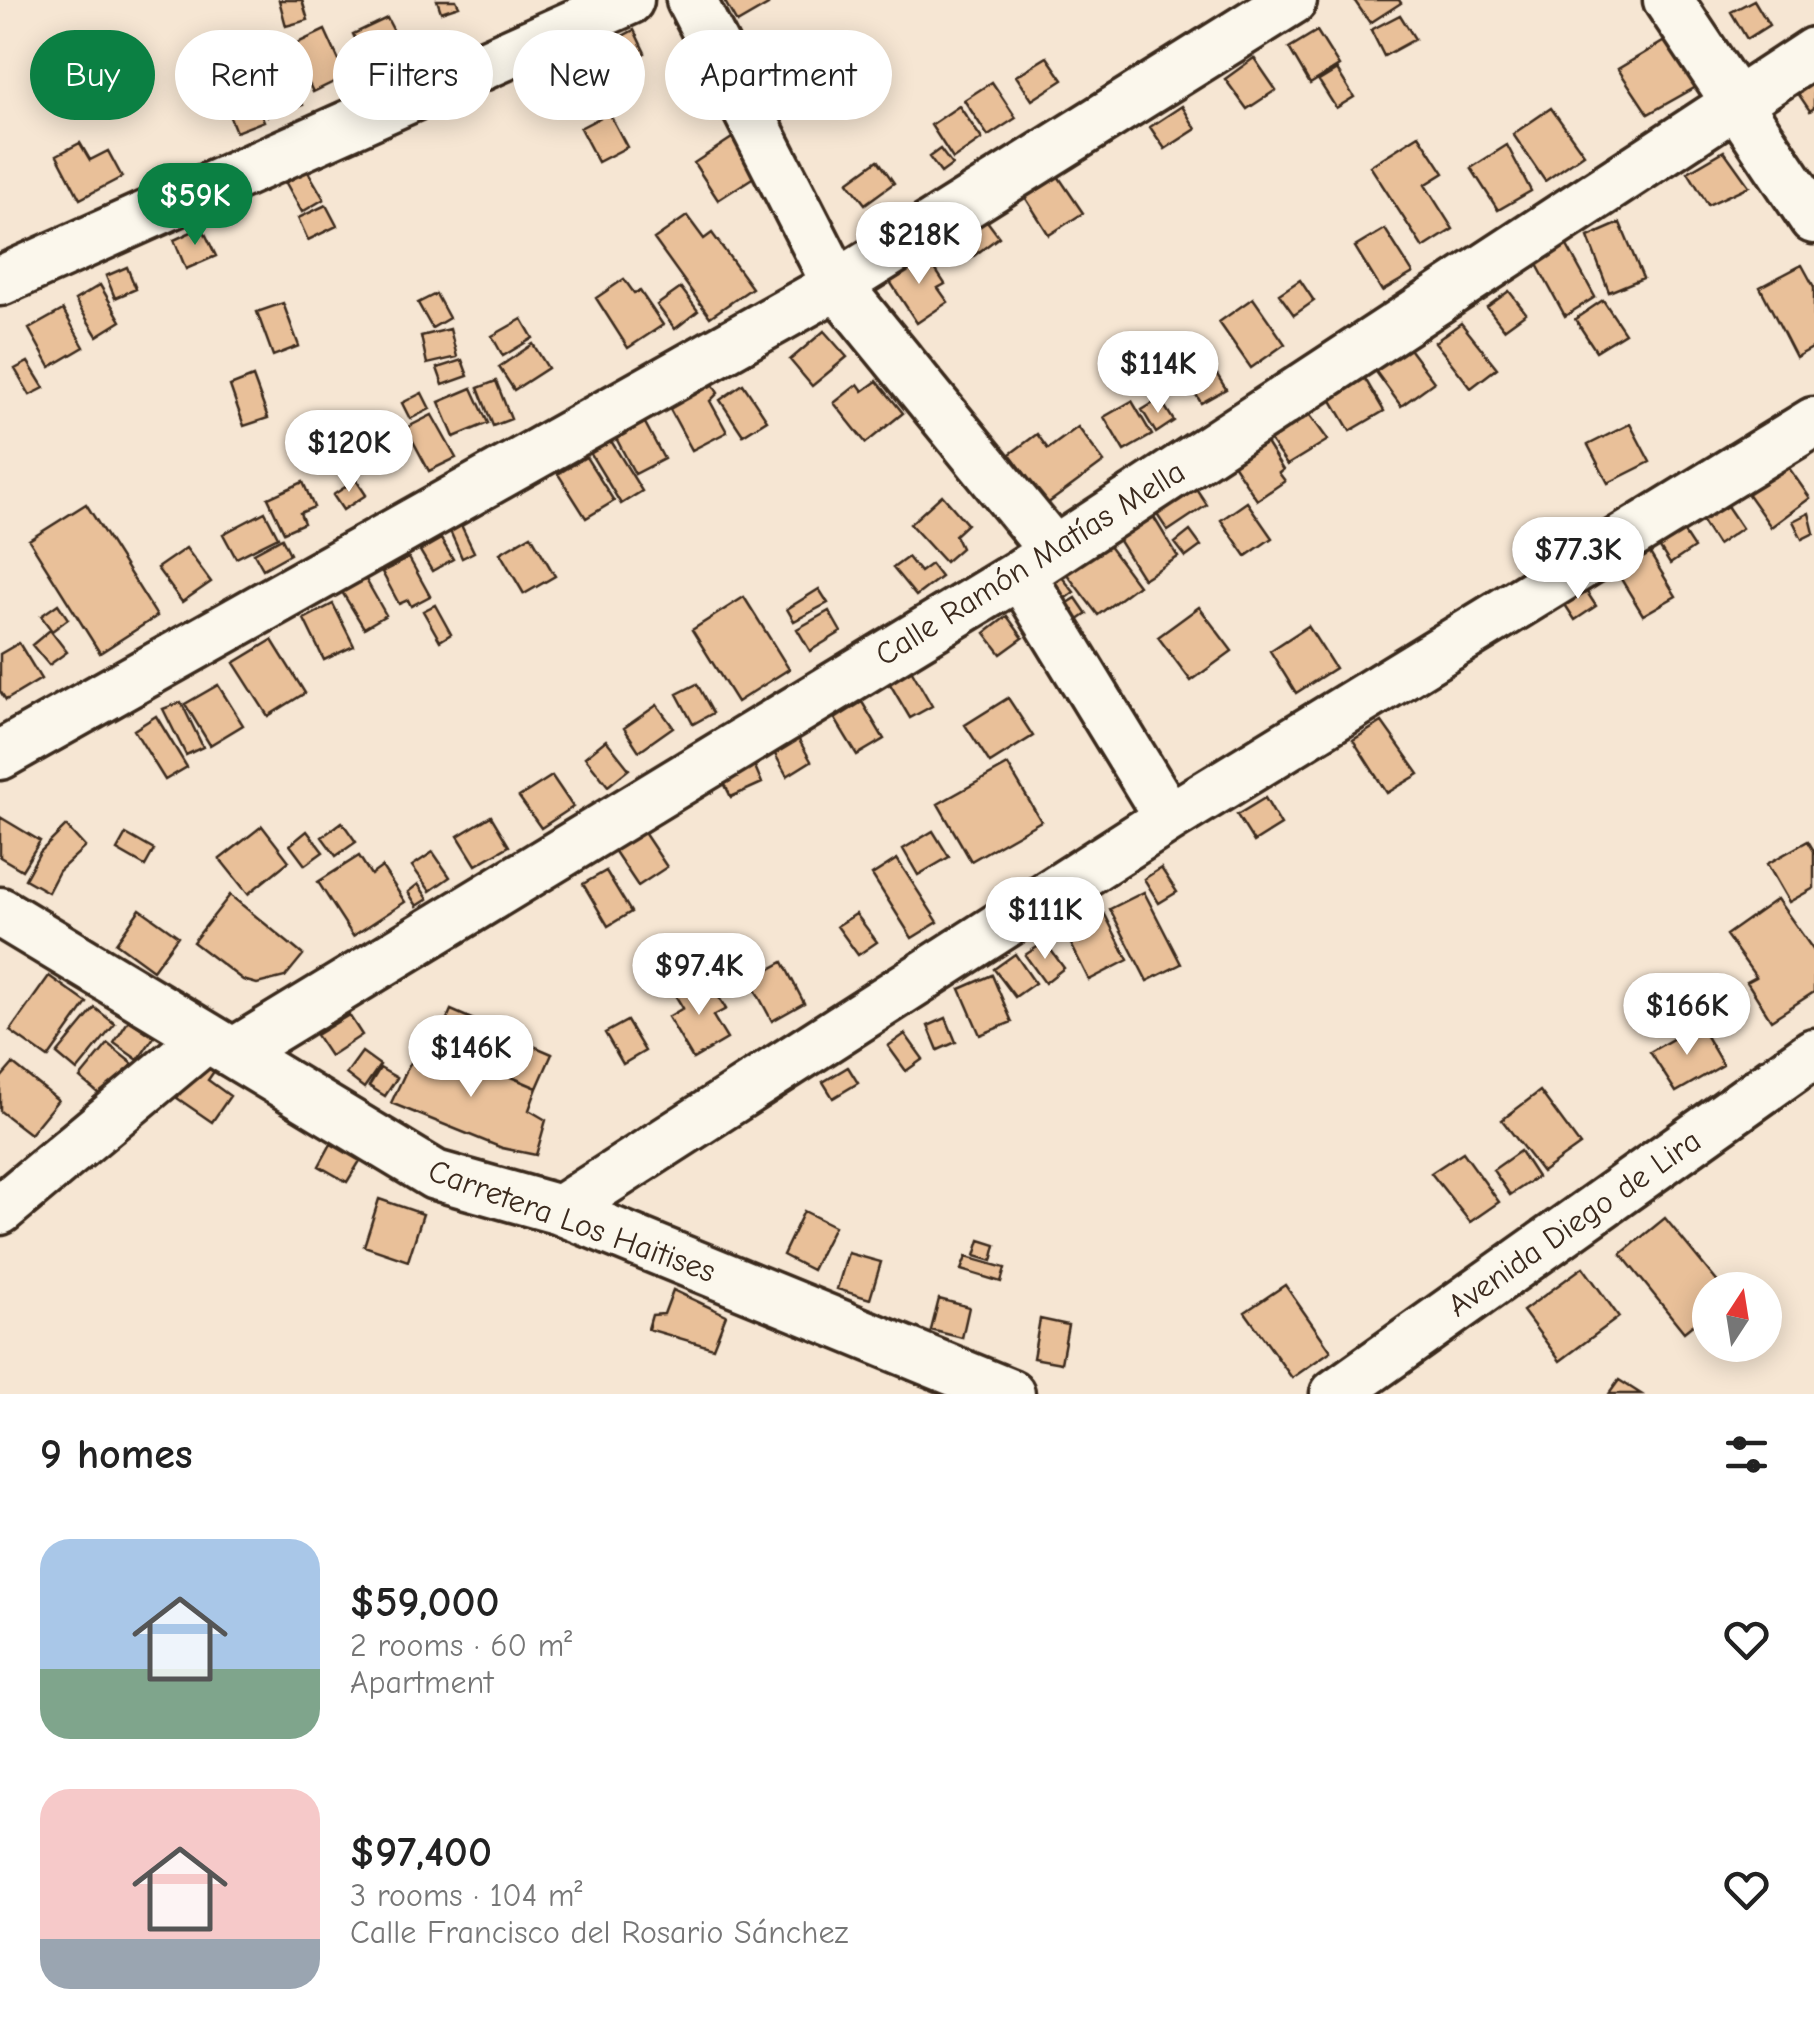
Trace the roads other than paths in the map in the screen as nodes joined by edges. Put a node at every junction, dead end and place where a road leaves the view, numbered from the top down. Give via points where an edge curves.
1 (629, 0) edge
2 (692, 0) edge
3 (1292, 0) edge
4 (1668, 0) edge
5 (1814, 52) edge
6 (1735, 102) junction
7 (1814, 219) edge
8 (0, 281) edge
9 (837, 285) junction
10 (1814, 422) edge
11 (1037, 563) junction
12 (0, 754) edge
13 (1169, 818) junction
14 (0, 912) edge
15 (220, 1045) junction
16 (1814, 1053) edge
17 (0, 1210) edge
18 (560, 1210) junction
19 (1010, 1394) edge
20 (1335, 1394) edge

1 - 8 street
2 - 9 street
3 - 9 street
4 - 6 street
5 - 6 street, Calle Ramón Matías Mella
6 - 7 street
6 - 11 street, Calle Ramón Matías Mella
9 - 11 street
9 - 12 street
10 - 13 street
11 - 13 street
11 - 15 street, Calle Ramón Matías Mella
13 - 18 street
14 - 15 street, Carretera Los Haitises
15 - 17 street, Calle Ramón Matías Mella
15 - 18 street, Carretera Los Haitises via 435,1174
16 - 20 street, Avenida Diego de Lira
18 - 19 street, Carretera Los Haitises

